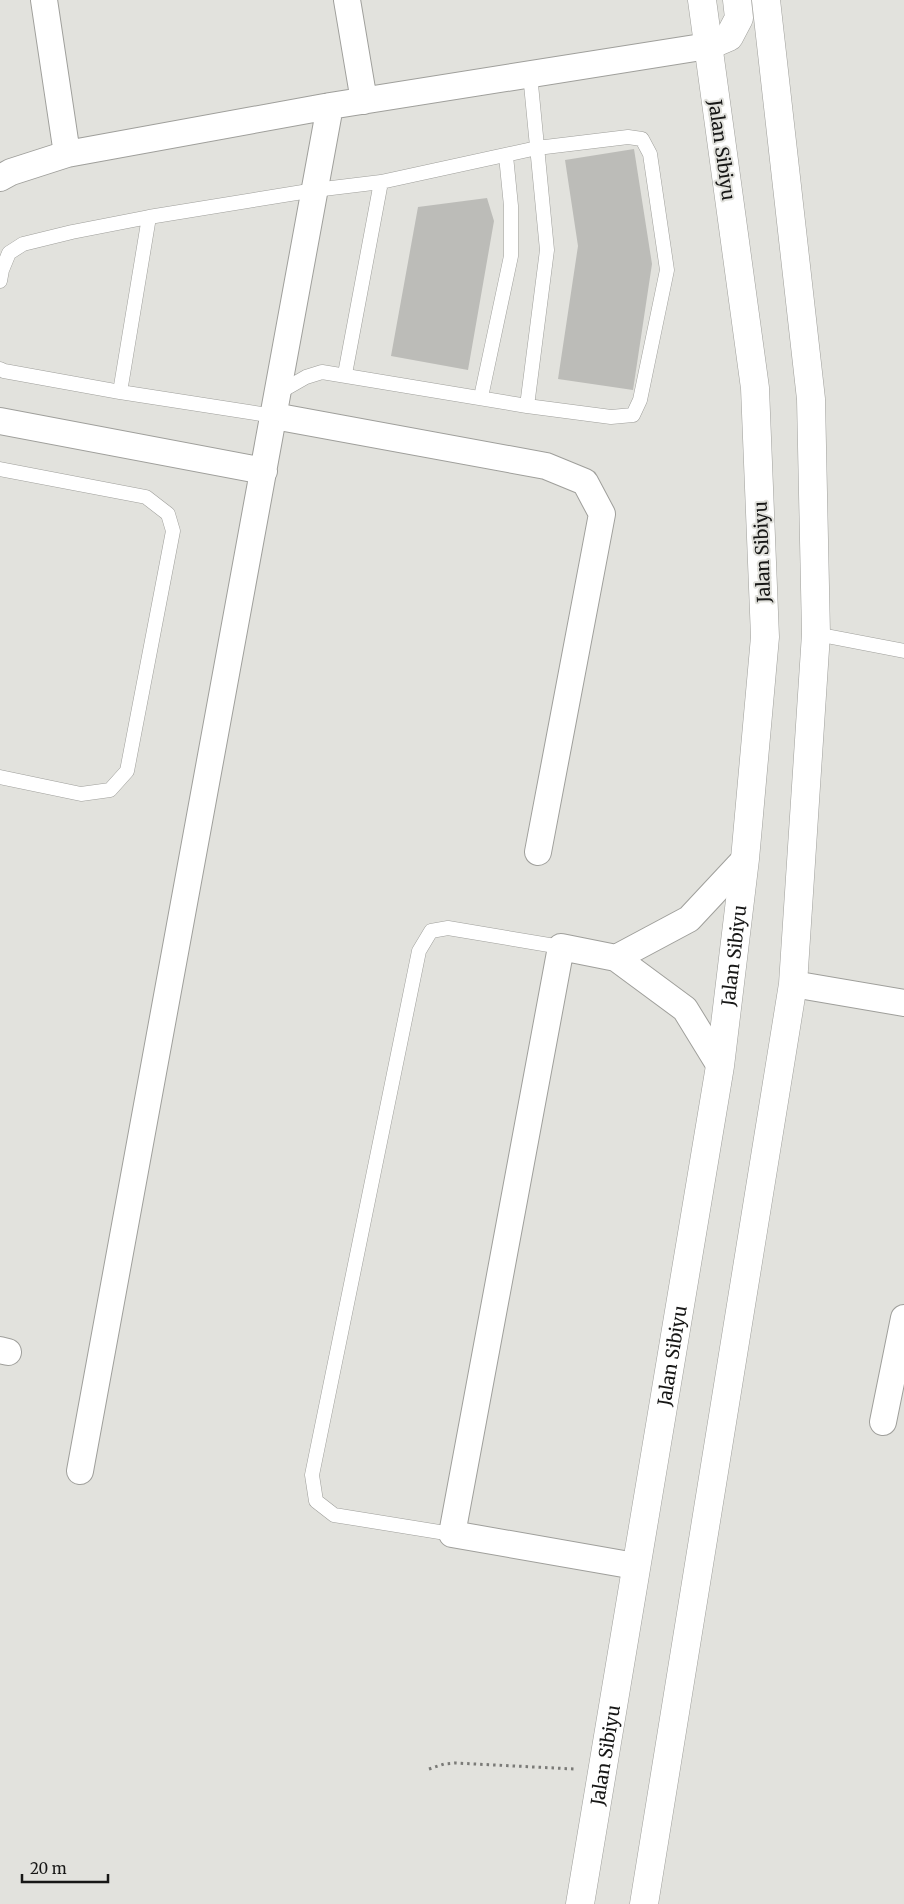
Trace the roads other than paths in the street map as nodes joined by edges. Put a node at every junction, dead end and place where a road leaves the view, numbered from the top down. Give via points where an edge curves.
1 (44, 0) edge
2 (347, 0) edge
3 (702, 0) edge
4 (738, 0) edge
5 (766, 0) edge
6 (708, 46) junction
7 (530, 74) junction
8 (364, 101) junction
9 (330, 106) junction
10 (537, 148) junction
11 (67, 154) junction
12 (506, 156) junction
13 (0, 178) edge
14 (380, 182) junction
15 (315, 190) junction
16 (149, 218) junction
17 (0, 281) edge
18 (0, 369) edge
19 (345, 374) junction
20 (120, 392) junction
21 (481, 397) junction
22 (276, 405) junction
23 (527, 406) junction
24 (0, 421) edge
25 (0, 469) edge
26 (264, 471) junction
27 (816, 634) junction
28 (904, 651) edge
29 (0, 777) edge
30 (538, 852) dead end
31 (745, 859) junction
32 (561, 947) junction
33 (616, 958) junction
34 (793, 984) junction
35 (904, 1003) edge
36 (720, 1066) junction
37 (904, 1318) edge
38 (883, 1422) dead end
39 (80, 1471) dead end
40 (452, 1534) junction
41 (635, 1566) junction
42 (580, 1904) edge
43 (644, 1904) edge

1 - 11 street
2 - 8 street
3 - 6 main road, Jalan Sibiyu
4 - 6 main road via 739,18 728,37
5 - 27 main road via 811,399
6 - 7 street
6 - 31 main road, Jalan Sibiyu via 755,388 765,638
7 - 8 street
7 - 10 lane
8 - 9 street
9 - 11 street
9 - 15 street
10 - 12 lane
10 - 23 lane via 547,250
10 - 23 lane via 642,139 650,154 667,270 640,400 633,415 611,418
11 - 13 street
12 - 14 lane
12 - 21 lane via 511,256
14 - 15 lane
14 - 19 lane
15 - 16 lane
15 - 22 street
16 - 17 lane via 22,244 9,253
16 - 20 lane
18 - 20 lane
19 - 21 lane
19 - 22 lane via 322,372 306,377
20 - 22 lane
21 - 23 lane
22 - 26 street
22 - 30 street via 546,466 585,482 602,514
24 - 26 street
25 - 29 lane via 146,497 168,514 173,531 127,771 110,790 81,794
26 - 39 street
27 - 28 lane
27 - 34 main road
31 - 33 street via 689,919
31 - 36 main road, Jalan Sibiyu
32 - 33 street
32 - 40 street
32 - 40 lane via 448,928 430,930 419,950 312,1475 316,1501 334,1515
33 - 36 street via 685,1009
34 - 35 street
34 - 43 main road
36 - 41 main road, Jalan Sibiyu
37 - 38 street
40 - 41 street
41 - 42 main road, Jalan Sibiyu

